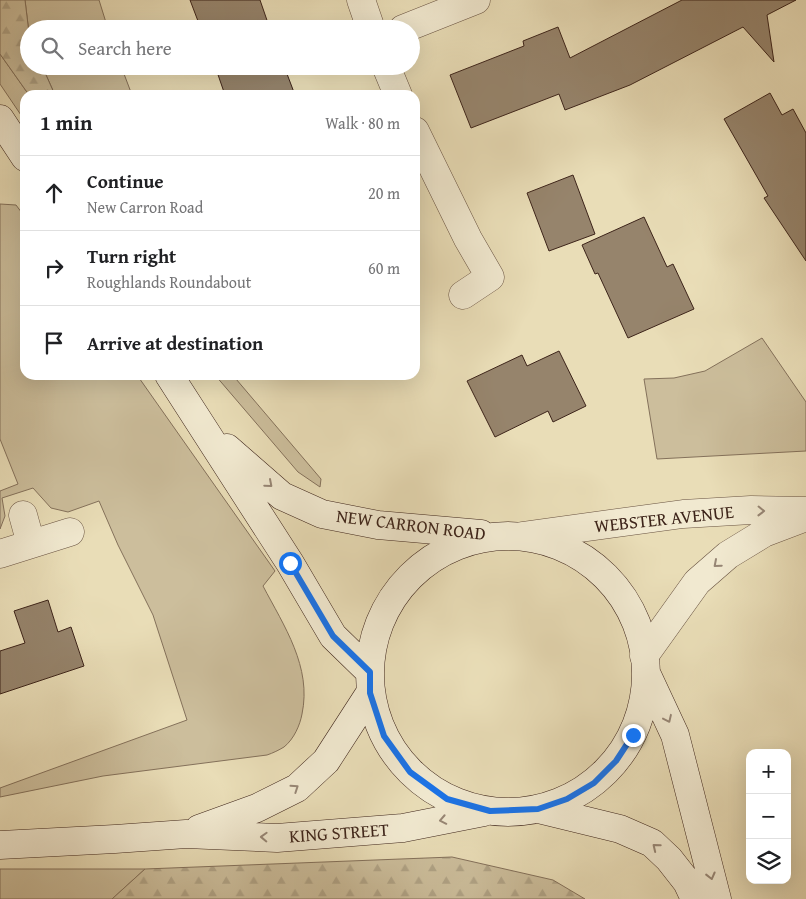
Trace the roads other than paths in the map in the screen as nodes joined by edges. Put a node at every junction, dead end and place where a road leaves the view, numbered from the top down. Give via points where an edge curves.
1 (361, 0) edge
2 (476, 0) edge
3 (368, 20) edge
4 (420, 22) edge
5 (390, 75) edge
6 (396, 90) edge
7 (0, 119) edge
8 (420, 141) edge
9 (20, 149) edge
10 (463, 295) dead end
11 (173, 380) edge
12 (205, 429) junction
13 (806, 511) edge
14 (23, 515) dead end
15 (806, 517) edge
16 (70, 532) dead end
17 (509, 536) junction
18 (31, 544) junction
19 (0, 554) edge
20 (646, 666) junction
21 (370, 682) junction
22 (538, 809) junction
23 (490, 811) junction
24 (186, 834) junction
25 (0, 845) edge
26 (695, 899) edge
27 (717, 899) edge

1 - 3 main road
2 - 4 main road
5 - 6 main road
7 - 9 main road
8 - 10 main road via 490,277
11 - 12 main road, NEW CARRON ROAD
12 -> 17 main road, NEW CARRON ROAD via 282,496 322,514 378,525
12 - 21 main road, NEW CARRON ROAD via 333,636
17 -> 13 main road, WEBSTER AVENUE via 683,514
14 - 18 main road
15 -> 20 main road, WEBSTER AVENUE via 764,533 728,555 697,582
16 - 18 main road
17 - 20 main road via 562,546 596,567 624,597 641,634
17 - 21 main road via 472,540 441,552 414,572 392,597 377,627 370,659
18 - 19 main road
20 - 22 main road via 643,706 633,735 616,761 594,783 567,799
20 -> 27 main road via 675,735
21 - 23 main road via 384,736 410,772 447,799
24 -> 21 main road, KING STREET via 257,808 297,788 326,761
22 - 23 main road
26 -> 22 main road via 687,882 652,843 620,829
23 -> 24 main road, KING STREET via 403,828 277,838
24 - 25 main road, KING STREET

